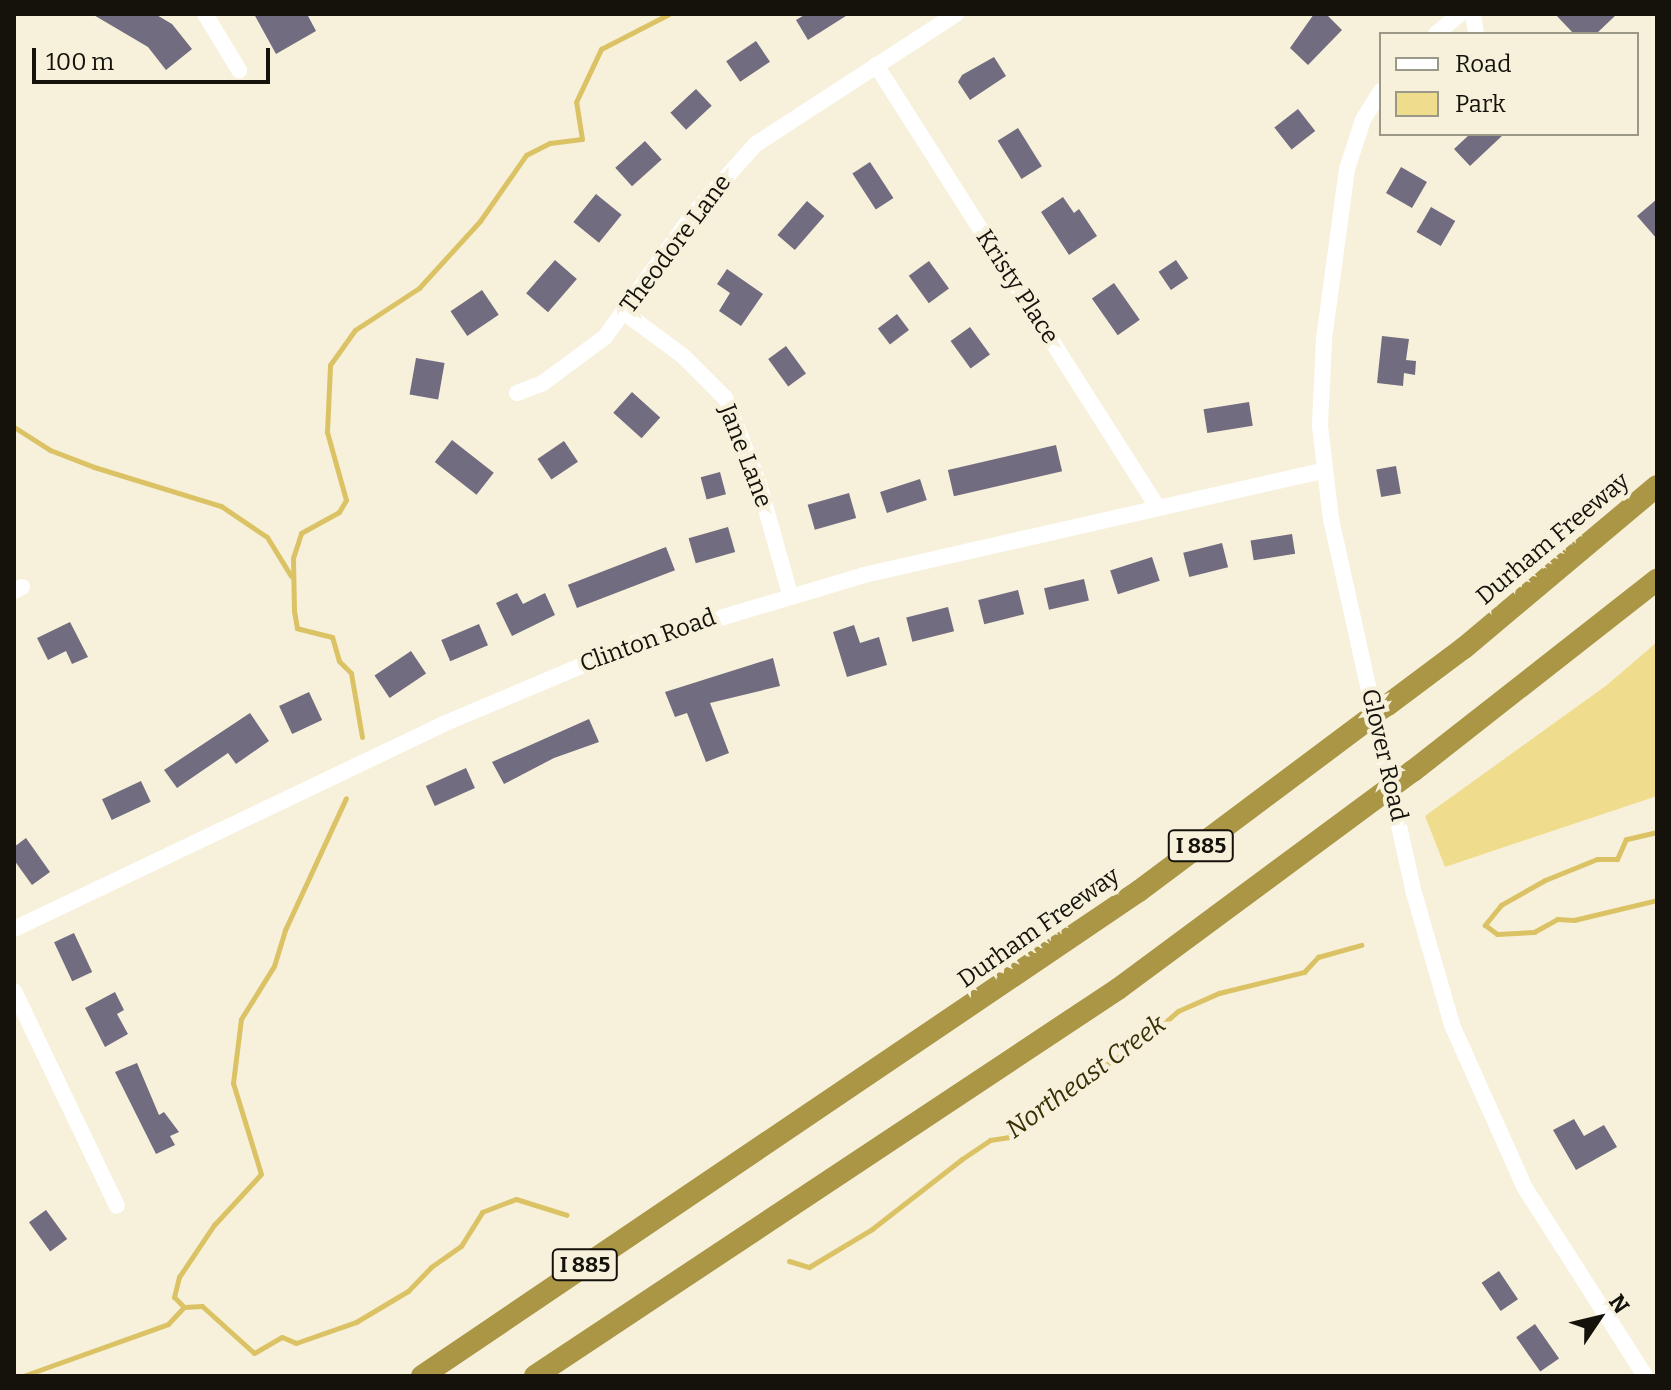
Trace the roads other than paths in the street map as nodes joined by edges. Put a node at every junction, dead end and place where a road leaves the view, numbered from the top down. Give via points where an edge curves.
1 (205, 14) edge
2 (956, 14) edge
3 (1460, 14) edge
4 (1438, 32) edge
5 (876, 65) junction
6 (239, 70) dead end
7 (1378, 99) edge
8 (625, 313) junction
9 (517, 393) dead end
10 (1323, 471) junction
11 (1657, 486) edge
12 (1158, 508) junction
13 (1657, 580) edge
14 (790, 594) junction
15 (14, 929) edge
16 (14, 991) edge
17 (117, 1206) dead end
18 (422, 1376) edge
19 (535, 1376) edge
20 (1645, 1376) edge

1 - 6 street
2 - 5 street, Theodore Lane
3 - 4 street
5 - 8 street, Theodore Lane via 756,144 694,213
5 - 12 street, Kristy Place
7 - 10 street, Glover Road via 1347,169 1331,276 1320,395
8 - 9 street, Theodore Lane via 565,369
8 - 14 street, Jane Lane via 683,356 725,398 758,481
10 - 12 street, Clinton Road
10 - 20 street, Glover Road via 1438,983 1485,1109 1547,1226
11 - 18 highway, Durham Freeway / I 885 via 1464,648 1162,874
12 - 14 street, Clinton Road
13 - 19 highway, I 885 via 1413,771 1118,989
14 - 15 street, Clinton Road via 633,644 505,697
16 - 17 street

